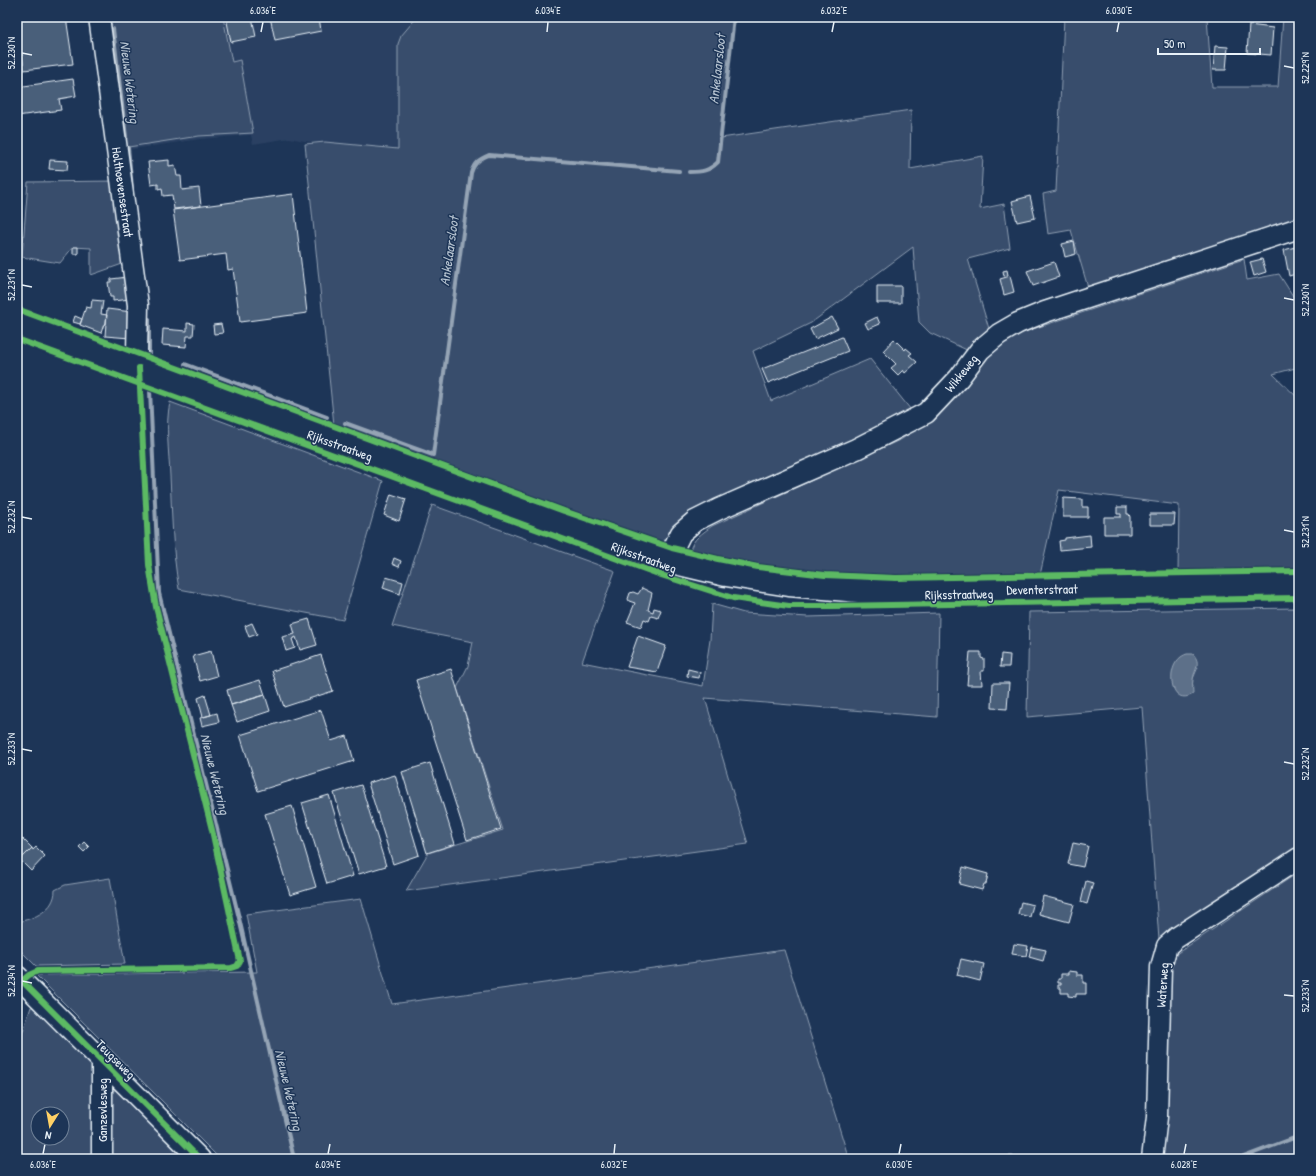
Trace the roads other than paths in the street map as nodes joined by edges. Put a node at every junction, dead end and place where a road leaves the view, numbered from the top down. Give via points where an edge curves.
1 (99, 17) edge
2 (1299, 228) edge
3 (17, 324) edge
4 (139, 368) junction
5 (667, 561) junction
6 (1299, 584) edge
7 (1299, 858) edge
8 (17, 976) edge
9 (102, 1060) junction
10 (102, 1159) edge
11 (200, 1159) edge
12 (1152, 1159) edge

1 - 4 street, Holthoevensestraat via 138,305
2 - 5 street, Wikkeweg via 1018,323 999,334 980,350 959,378 926,413 856,449 695,521 681,533
3 - 4 main road, Rijksstraatweg
4 - 5 main road, Rijksstraatweg
5 - 6 main road, Deventerstraat via 761,581 859,591
7 - 12 street, Waterweg via 1167,946 1161,967 1157,1117
8 - 9 street, Teugseweg
9 - 10 street, Ganzevlesweg
9 - 11 street, Teugseweg

